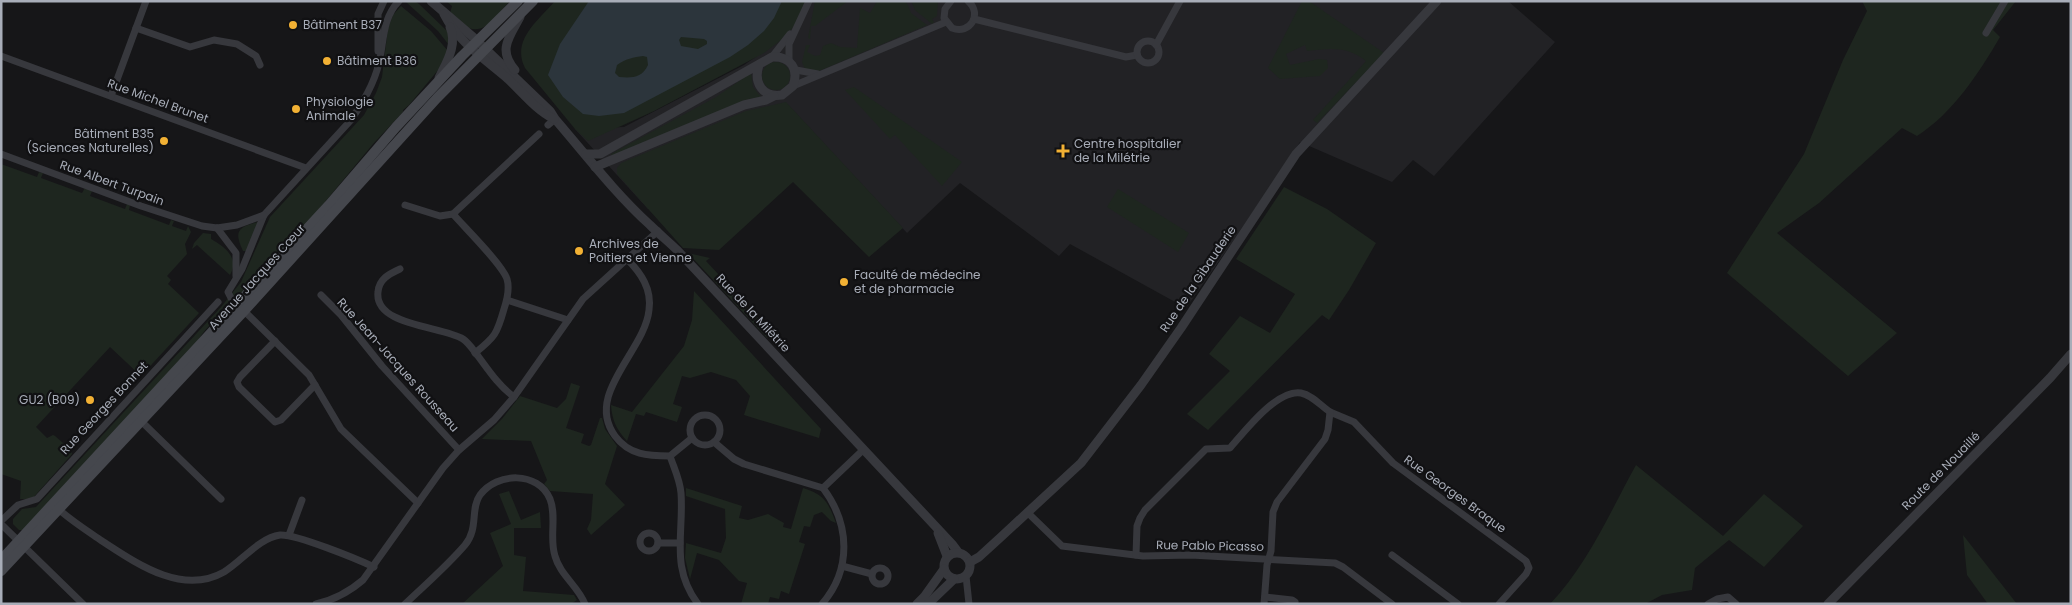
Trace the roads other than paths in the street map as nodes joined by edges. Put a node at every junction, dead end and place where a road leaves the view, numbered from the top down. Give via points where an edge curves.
1 (146, 1) edge
2 (384, 1) edge
3 (399, 1) edge
4 (431, 1) edge
5 (518, 1) edge
6 (533, 1) edge
7 (810, 1) edge
8 (950, 1) edge
9 (968, 1) edge
10 (1180, 1) edge
11 (1437, 1) edge
12 (2005, 1) edge
13 (443, 12) junction
14 (520, 16) junction
15 (974, 19) junction
16 (946, 22) junction
17 (799, 24) junction
18 (450, 25) junction
19 (136, 28) junction
20 (1986, 33) dead end
21 (475, 45) junction
22 (1156, 45) junction
23 (483, 53) junction
24 (1137, 55) junction
25 (1, 56) edge
26 (772, 57) junction
27 (789, 60) junction
28 (378, 64) junction
29 (260, 65) dead end
30 (759, 65) junction
31 (796, 70) junction
32 (821, 74) junction
33 (437, 82) junction
34 (794, 86) junction
35 (533, 94) junction
36 (111, 96) junction
37 (774, 96) junction
38 (551, 122) junction
39 (648, 128) junction
40 (538, 134) dead end
41 (1, 154) edge
42 (586, 154) junction
43 (596, 167) junction
44 (306, 168) junction
45 (405, 205) dead end
46 (453, 214) junction
47 (264, 215) junction
48 (217, 228) junction
49 (658, 232) junction
50 (627, 259) junction
51 (400, 269) dead end
52 (236, 278) junction
53 (321, 295) dead end
54 (507, 300) junction
55 (218, 302) dead end
56 (241, 308) junction
57 (568, 320) junction
58 (275, 341) junction
59 (475, 352) junction
60 (2071, 354) edge
61 (315, 385) junction
62 (514, 397) junction
63 (1330, 412) junction
64 (138, 418) junction
65 (692, 438) junction
66 (714, 442) junction
67 (459, 450) junction
68 (863, 450) junction
69 (670, 456) junction
70 (823, 488) junction
71 (221, 498) dead end
72 (302, 500) dead end
73 (418, 503) junction
74 (56, 507) junction
75 (1028, 513) junction
76 (1, 523) edge
77 (933, 525) junction
78 (289, 536) junction
79 (22, 543) junction
80 (658, 543) dead end
81 (680, 543) junction
82 (958, 552) junction
83 (1392, 555) dead end
84 (947, 556) junction
85 (1136, 556) junction
86 (1269, 559) junction
87 (1, 560) edge
88 (970, 562) junction
89 (842, 566) junction
90 (374, 567) junction
91 (944, 569) junction
92 (1, 571) edge
93 (872, 574) dead end
94 (966, 576) junction
95 (954, 579) junction
96 (1265, 600) edge
97 (338, 601) edge
98 (1295, 602) dead end
99 (83, 604) edge
100 (316, 604) edge
101 (405, 604) edge
102 (585, 604) edge
103 (698, 604) edge
104 (822, 604) edge
105 (917, 604) edge
106 (928, 604) edge
107 (969, 604) edge
108 (1392, 604) edge
109 (1458, 604) edge
110 (1499, 604) edge
111 (1708, 604) edge
112 (1736, 604) edge
113 (1828, 604) edge

1 - 19 street
2 - 28 street via 377,23
3 - 28 street via 387,21
4 - 13 street
5 - 21 main road, Avenue Jacques Cœur
6 - 14 main road, Avenue Jacques Cœur
7 - 17 street
8 - 16 street via 945,9
9 - 15 street via 974,8
10 - 22 street
11 - 75 street, Rue de la Gibauderie via 1296,154 1135,393 1081,463
12 - 20 street
13 - 18 street
13 - 21 street
14 - 23 main road, Avenue Jacques Cœur
14 - 35 street via 508,40 505,55
15 - 16 street via 969,27 960,30
15 - 24 street via 1126,57
16 - 32 street
17 - 26 street
17 - 27 street via 789,44
18 - 21 street
18 - 33 street via 453,43
19 - 29 street via 190,47 214,40 236,44 256,56
19 - 36 street
21 - 23 street
21 - 33 main road, Avenue Jacques Cœur
22 - 24 street via 1143,43
22 - 24 street via 1159,54 1153,62 1144,63
23 - 35 street, Rue de la Milétrie
23 - 38 street, Rue de la Milétrie
23 - 56 main road, Avenue Jacques Cœur
25 - 36 street, Rue Michel Brunet
26 - 27 street
26 - 30 street
27 - 31 street
28 - 44 street via 370,87 351,120
30 - 37 street via 758,85
30 - 39 street
31 - 32 street
31 - 34 street
32 - 34 street
33 - 56 main road, Avenue Jacques Cœur
34 - 37 street via 787,93
35 - 38 street, Rue de la Milétrie via 550,110
36 - 44 street, Rue Michel Brunet
37 - 43 street via 744,105
38 - 42 street, Rue de la Milétrie
39 - 42 street via 600,154
39 - 43 street via 602,156
40 - 46 street
41 - 48 street, Rue Albert Turpain via 182,220
42 - 43 street, Rue de la Milétrie
43 - 49 street, Rue de la Milétrie
44 - 47 street
45 - 46 street via 440,216
46 - 54 street via 504,274
47 - 48 street, Rue Albert Turpain
47 - 52 street
48 - 52 street via 236,254
49 - 50 street
49 - 68 street, Rue de la Milétrie
50 - 57 street via 583,299
50 - 69 street via 646,284 649,312 644,328 610,392 607,417 611,430 628,449 641,454
51 - 59 street via 379,285 381,308 403,320 459,337
52 - 56 street via 228,292
53 - 67 street, Rue Jean-Jacques Rousseau
54 - 57 street
54 - 59 street via 498,331
55 - 76 street, Rue Georges Bonnet via 37,499 18,505
56 - 58 street
56 - 64 main road, Avenue Jacques Cœur
57 - 62 street
58 - 61 street
58 - 61 street via 238,380 239,387 275,422 281,420
59 - 62 street via 504,390
60 - 113 street, Route de Nouaillé
61 - 73 street via 341,429
62 - 67 street via 494,420
63 - 85 street via 1308,395 1293,392 1280,397 1230,448 1206,449 1145,510 1137,526
63 - 86 street via 1325,439 1277,502 1273,512
63 - 110 street, Rue Georges Braque via 1354,422 1393,463 1526,561 1529,568 1526,574
64 - 71 street
64 - 74 main road, Avenue Jacques Cœur
65 - 66 street via 702,445
65 - 66 street via 689,428 693,419 707,414 716,419 720,428
65 - 69 street
66 - 70 street via 744,464
67 - 73 street
68 - 70 street
68 - 77 street, Rue de la Milétrie
69 - 81 street via 681,493
70 - 89 street via 837,509 843,528
72 - 78 street
73 - 90 street
74 - 78 street via 67,518 144,568 184,579 211,578 271,538
74 - 79 main road, Avenue Jacques Cœur
75 - 85 street, Rue Pablo Picasso via 1062,546
75 - 88 street, Rue de la Gibauderie
76 - 79 street
77 - 82 street, Rue de la Milétrie
77 - 84 street, Rue de la Milétrie
78 - 90 street
79 - 87 main road, Avenue Jacques Cœur
79 - 92 main road, Avenue Jacques Cœur
79 - 99 street
80 - 81 street
81 - 103 street via 683,576
82 - 84 street
82 - 88 street
83 - 109 street
84 - 91 street
85 - 86 street, Rue Pablo Picasso
86 - 96 street
86 - 108 street, Rue Pablo Picasso via 1335,563
88 - 94 street
89 - 93 street
89 - 104 street via 836,583
90 - 97 street
91 - 95 street
91 - 105 street
94 - 95 street
94 - 107 street
95 - 106 street
96 - 98 street
97 - 100 street
101 - 102 street via 466,544 473,532 479,496 499,480 516,477 534,483 550,499 555,559
111 - 112 street via 1728,597

